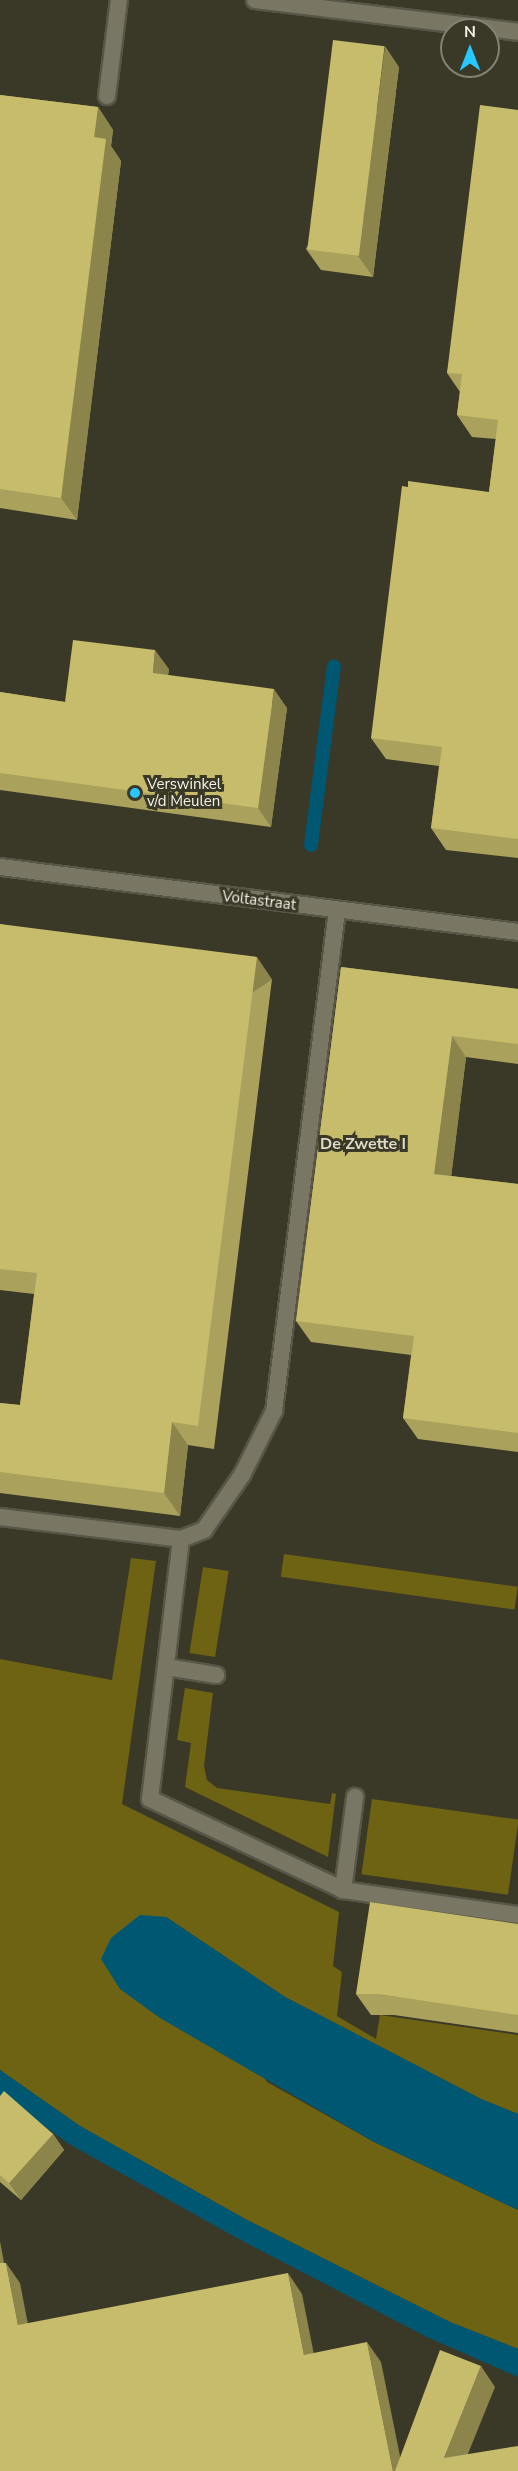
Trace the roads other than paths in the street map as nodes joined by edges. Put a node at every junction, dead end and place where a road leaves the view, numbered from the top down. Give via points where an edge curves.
1 (118, 0) edge
2 (255, 0) edge
3 (518, 33) edge
4 (107, 96) dead end
5 (0, 867) edge
6 (337, 911) junction
7 (518, 932) edge
8 (0, 1517) edge
9 (181, 1539) junction
10 (166, 1667) junction
11 (216, 1675) dead end
12 (355, 1797) dead end
13 (343, 1890) junction
14 (518, 1915) edge

1 - 4 street
2 - 3 street
5 - 6 street, Voltastraat
6 - 7 street, Voltastraat
6 - 9 street via 274,1411 242,1475 204,1530
8 - 9 street
9 - 10 street
10 - 11 street
10 - 13 street via 150,1799
12 - 13 street
13 - 14 street

